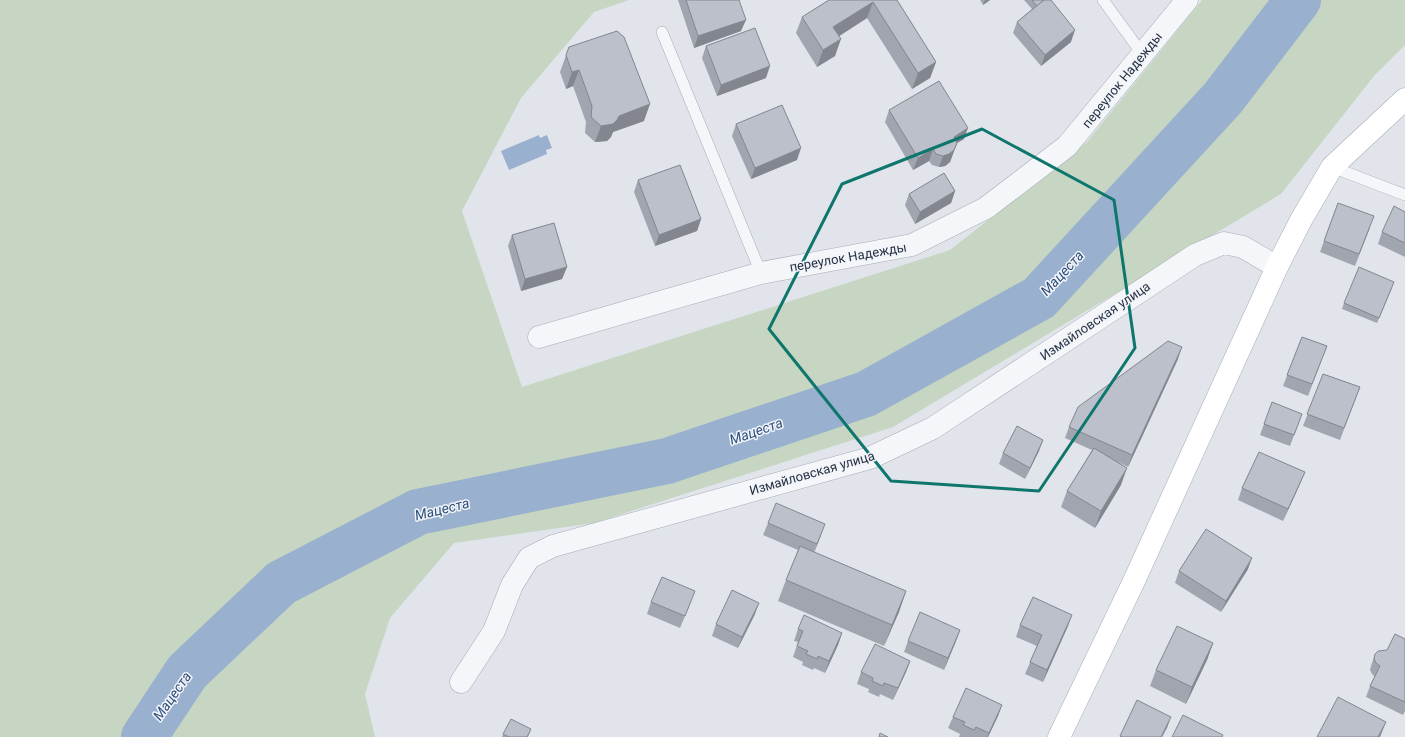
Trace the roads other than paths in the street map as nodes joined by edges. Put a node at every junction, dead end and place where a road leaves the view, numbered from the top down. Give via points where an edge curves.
1 (1102, 0) edge
2 (1187, 0) edge
3 (662, 32) dead end
4 (1143, 55) junction
5 (1405, 99) edge
6 (1332, 167) junction
7 (1405, 195) edge
8 (1277, 267) junction
9 (761, 273) junction
10 (539, 337) dead end
11 (461, 682) dead end
12 (1059, 737) edge

1 - 4 lane
2 - 4 street, переулок Надежды
3 - 9 lane
4 - 9 street, переулок Надежды via 1067,146 986,208 912,245
5 - 6 street
6 - 7 lane
6 - 8 street
8 - 11 street, Измайловская улица via 1243,247 1224,243 1195,254 933,428 870,458 554,546 529,558 512,585 494,631
8 - 12 street via 1134,581
9 - 10 street, переулок Надежды

